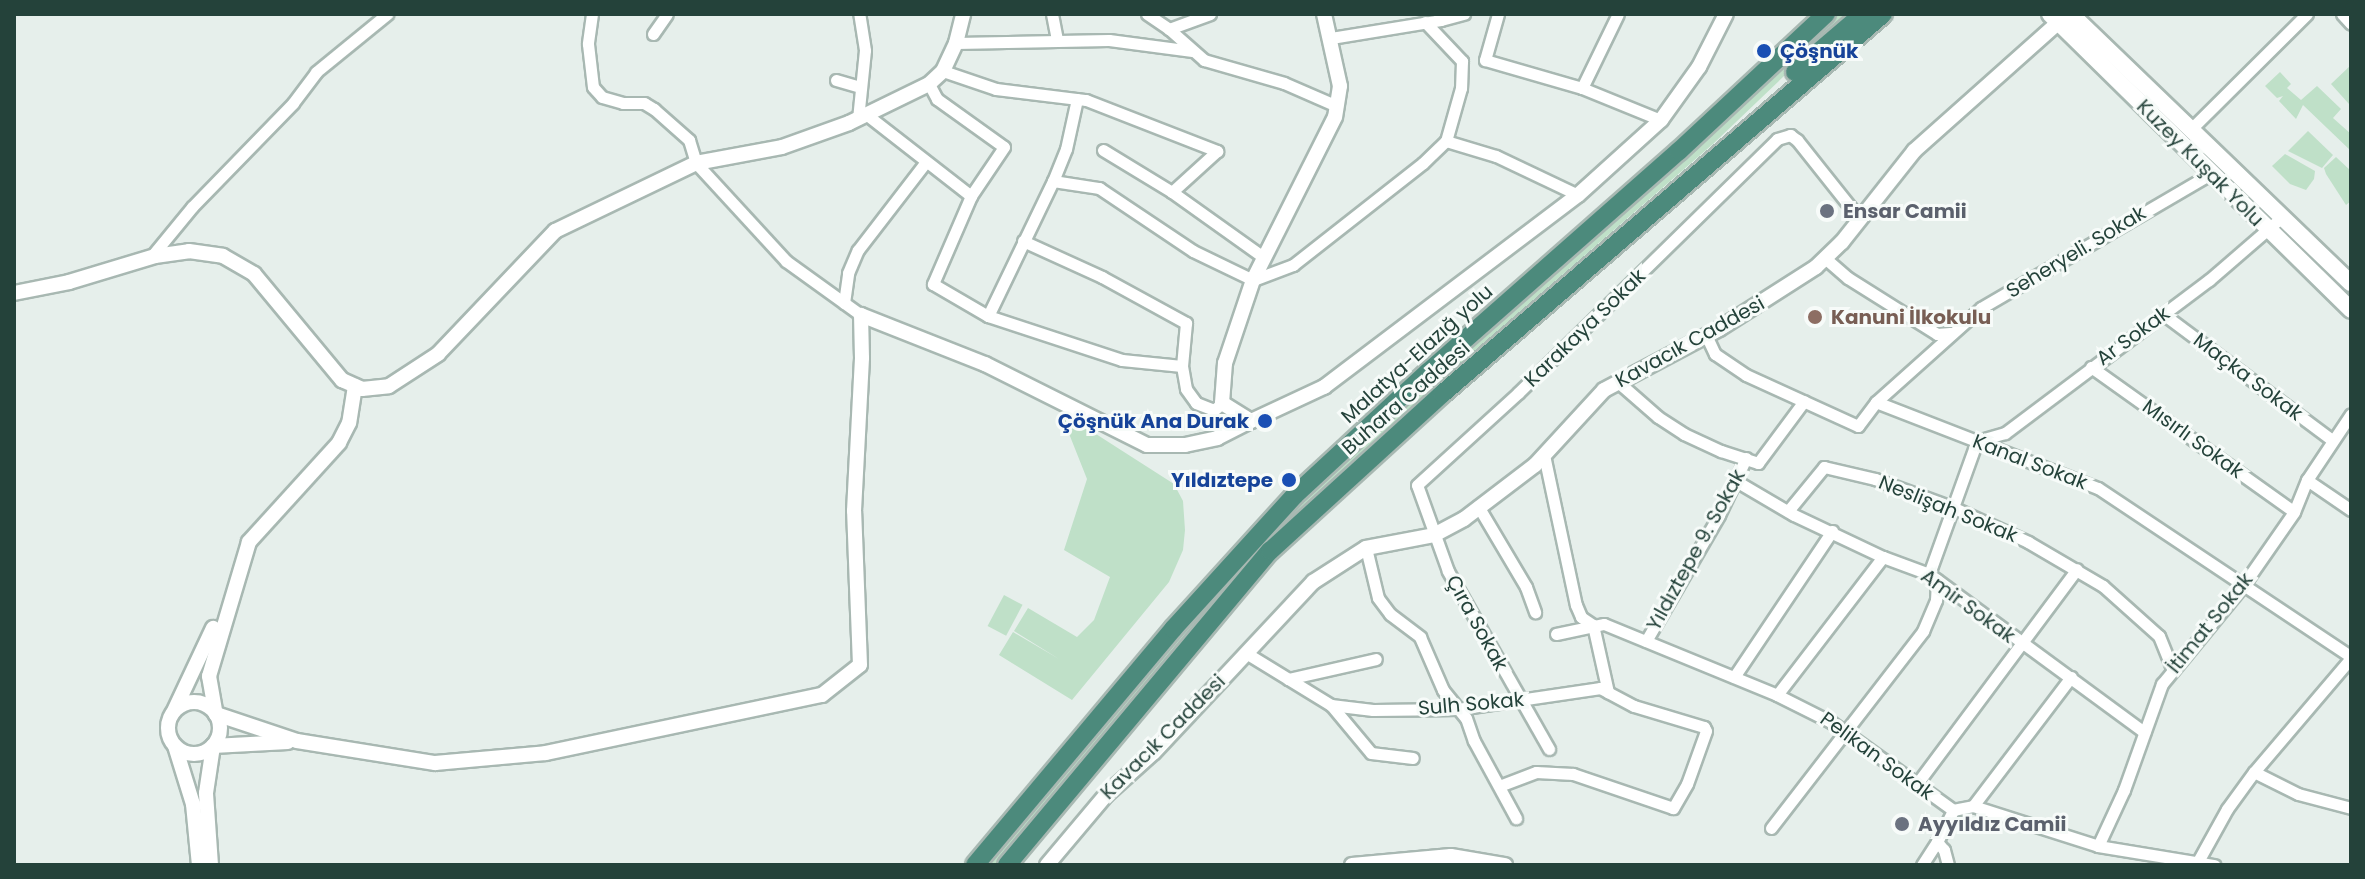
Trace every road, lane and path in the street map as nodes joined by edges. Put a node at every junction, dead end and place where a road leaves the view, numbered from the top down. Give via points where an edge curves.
1 (387, 14) edge
2 (592, 14) edge
3 (667, 14) edge
4 (859, 14) edge
5 (963, 14) edge
6 (1052, 14) edge
7 (1147, 14) edge
8 (1210, 14) edge
9 (1324, 14) edge
10 (1464, 14) edge
11 (1498, 14) edge
12 (1618, 14) edge
13 (1726, 14) edge
14 (1826, 14) edge
15 (1863, 14) edge
16 (1883, 14) edge
17 (2307, 14) edge
18 (2342, 14) edge
19 (2067, 16) edge
20 (1440, 17) edge
21 (1425, 22) junction
22 (2351, 24) edge
23 (1169, 29) junction
24 (653, 34) dead end
25 (1331, 38) junction
26 (1057, 40) junction
27 (956, 43) junction
28 (1192, 51) junction
29 (1485, 60) junction
30 (1462, 61) junction
31 (943, 71) junction
32 (836, 80) dead end
33 (929, 84) junction
34 (861, 87) junction
35 (1582, 88) junction
36 (1077, 99) junction
37 (1337, 106) junction
38 (862, 117) junction
39 (1661, 120) junction
40 (2190, 130) junction
41 (1745, 132) junction
42 (1446, 141) junction
43 (1103, 150) dead end
44 (696, 163) junction
45 (925, 163) junction
46 (2210, 174) junction
47 (1053, 181) junction
48 (1172, 192) junction
49 (1578, 195) junction
50 (971, 196) junction
51 (2282, 217) junction
52 (1859, 218) junction
53 (2269, 231) junction
54 (1023, 241) junction
55 (151, 257) junction
56 (1263, 257) junction
57 (1826, 259) junction
58 (1253, 280) junction
59 (2351, 283) edge
60 (14, 293) edge
61 (844, 303) junction
62 (2351, 310) edge
63 (2163, 314) junction
64 (861, 315) junction
65 (988, 316) junction
66 (1950, 333) junction
67 (1706, 335) junction
68 (1182, 366) junction
69 (2091, 367) junction
70 (1618, 382) junction
71 (355, 386) junction
72 (1804, 401) junction
73 (1876, 402) junction
74 (1222, 403) junction
75 (2351, 414) edge
76 (1251, 421) junction
77 (2332, 440) junction
78 (1977, 441) junction
79 (1544, 455) junction
80 (1746, 458) junction
81 (2307, 480) junction
82 (1736, 481) junction
83 (1478, 506) junction
84 (1952, 507) junction
85 (2351, 510) edge
86 (1788, 511) junction
87 (2294, 512) junction
88 (1832, 531) junction
89 (1434, 535) junction
90 (1366, 548) junction
91 (1883, 557) junction
92 (2077, 569) junction
93 (239, 573) junction
94 (1933, 577) junction
95 (2244, 584) junction
96 (1535, 612) dead end
97 (1593, 625) junction
98 (1556, 634) dead end
99 (1646, 641) junction
100 (2019, 643) junction
101 (1246, 653) junction
102 (2351, 658) edge
103 (1376, 659) dead end
104 (2172, 669) junction
105 (1734, 677) junction
106 (2071, 677) junction
107 (1288, 679) junction
108 (1608, 692) junction
109 (1777, 695) junction
110 (1521, 700) junction
111 (1331, 705) junction
112 (1458, 709) junction
113 (216, 714) junction
114 (172, 715) junction
115 (2144, 732) junction
116 (1846, 733) junction
117 (297, 741) junction
118 (175, 746) junction
119 (213, 746) junction
120 (1549, 749) dead end
121 (1413, 758) dead end
122 (2254, 772) junction
123 (1916, 785) junction
124 (1500, 786) junction
125 (1056, 805) junction
126 (1973, 806) junction
127 (2351, 808) edge
128 (1953, 810) junction
129 (1516, 818) dead end
130 (1081, 822) junction
131 (1771, 828) dead end
132 (1937, 842) junction
133 (2098, 846) junction
134 (2196, 864) edge
135 (199, 865) edge
136 (211, 865) edge
137 (975, 865) edge
138 (1007, 865) edge
139 (1047, 865) edge
140 (1352, 865) edge
141 (1505, 865) edge
142 (1922, 865) edge
143 (1948, 865) edge
144 (2214, 865) edge

1 - 55 street via 316,72
2 - 44 street via 588,44 593,87 602,97 654,109 689,140
3 - 24 street
4 - 34 street via 865,50
5 - 27 street
6 - 26 street
7 - 23 street
8 - 23 street
9 - 25 street
10 - 20 street
11 - 29 street
12 - 35 street
13 - 39 street via 1699,67
14 - 137 highway, Malatya-Elazığ yolu via 1295,495 1173,629
15 - 41 highway via 1766,96
16 - 41 highway, Buhara Caddesi
17 - 40 street
18 - 22 street
19 - 40 main road, Kuzey Kuşak Yolu
19 - 46 main road, Kuzey Kuşak Yolu
19 - 52 street, Kavacık Caddesi via 1914,151
20 - 21 street
21 - 25 street
21 - 30 street
23 - 28 street
25 - 37 street via 1340,86
26 - 27 street
26 - 28 street via 1109,40
27 - 31 street
28 - 37 street via 1227,69 1284,83
29 - 30 street
29 - 35 street
30 - 42 street via 1461,88
31 - 33 street
31 - 36 street via 996,89
32 - 34 street
33 - 38 street
33 - 50 street via 937,99 1004,147
34 - 38 street
35 - 39 street
36 - 47 street
36 - 48 street via 1120,110 1217,151
37 - 56 street
38 - 44 street via 782,147
38 - 45 street
39 - 49 street
40 - 51 main road, Kuzey Kuşak Yolu
41 - 125 highway, Buhara Caddesi via 1430,404 1270,551
42 - 49 street via 1496,156
42 - 58 street via 1293,265
43 - 48 street
44 - 61 street via 786,261
44 - 71 street via 555,231 438,354 389,386
45 - 50 street
45 - 61 street via 858,250
46 - 53 main road, Kuzey Kuşak Yolu
46 - 66 street, Seheryeli. Sokak via 1981,308
47 - 54 street
47 - 58 street via 1099,188 1193,251
48 - 56 street
49 - 76 street via 1324,387
50 - 65 street via 933,284
51 - 53 street, Ar Sokak
51 - 59 main road, Kuzey Kuşak Yolu
52 - 57 street, Kavacık Caddesi
52 - 89 street, Karakaya Sokak via 1790,135 1777,139 1417,485
53 - 62 main road, Kuzey Kuşak Yolu
53 - 63 street, Ar Sokak
54 - 65 street
54 - 68 street via 1186,323
55 - 60 street
55 - 71 street via 189,251 223,256 254,274 342,380
56 - 58 street
57 - 66 street via 1937,334
57 - 67 street, Kavacık Caddesi
58 - 74 street via 1225,363
61 - 64 street
63 - 69 street, Ar Sokak
63 - 77 street, Maçka Sokak
64 - 76 street via 985,364 1147,445 1217,438
64 - 117 street via 854,511 860,665 822,695 546,753 451,762
65 - 68 street via 1122,360
66 - 73 street, Seheryeli. Sokak
67 - 70 street, Kavacık Caddesi
67 - 72 street via 1715,354 1746,375
68 - 74 street via 1186,389 1196,403 1214,410
69 - 78 street, Ar Sokak via 2005,433
69 - 87 street, Mısırlı Sokak
70 - 79 street, Kavacık Caddesi via 1604,390
70 - 80 street via 1684,434
71 - 93 street via 349,423 339,443 249,542
72 - 73 street via 1858,426
72 - 80 street via 1758,463
73 - 78 street, Kanal Sokak
74 - 76 street
75 - 77 street, İtimat Sokak
77 - 81 street, İtimat Sokak
78 - 84 street
78 - 95 street, Kanal Sokak via 2098,488
79 - 83 street, Kavacık Caddesi
79 - 97 street via 1576,605
80 - 82 street, Yıldıztepe 9. Sokak
81 - 85 street
81 - 87 street, İtimat Sokak
82 - 86 street, Amir Sokak
82 - 99 street, Yıldıztepe 9. Sokak
83 - 89 street, Kavacık Caddesi
83 - 96 street
84 - 86 street, Neslişah Sokak via 1824,467
84 - 92 street, Neslişah Sokak
84 - 94 street
86 - 88 street, Amir Sokak
87 - 95 street, İtimat Sokak
88 - 91 street, Amir Sokak
88 - 105 street
89 - 90 street, Kavacık Caddesi
89 - 110 street, Çıra Sokak via 1448,571
90 - 101 street, Kavacık Caddesi via 1313,582
90 - 112 street via 1378,598 1420,637 1443,690
91 - 94 street, Amir Sokak
91 - 109 street
92 - 100 street
92 - 104 street, Neslişah Sokak via 2141,616 2159,636
93 - 113 street via 209,676
93 - 114 street
94 - 100 street, Amir Sokak
94 - 116 street via 1936,600 1923,631
95 - 102 street, Kanal Sokak
95 - 104 street, İtimat Sokak
97 - 98 street
97 - 99 street, Pelikan Sokak via 1604,624
97 - 108 street
99 - 105 street, Pelikan Sokak
100 - 106 street, Amir Sokak
100 - 123 street
101 - 107 street, Sulh Sokak
101 - 130 street, Kavacık Caddesi
102 - 122 street
103 - 107 street
104 - 115 street, İtimat Sokak
105 - 109 street, Pelikan Sokak
106 - 115 street, Amir Sokak
106 - 126 street
107 - 111 street, Sulh Sokak
108 - 110 street, Sulh Sokak via 1600,688
108 - 124 street, Sulh Sokak via 1634,706 1704,727 1706,736 1673,808 1573,774 1536,772
109 - 116 street, Pelikan Sokak
110 - 112 street, Sulh Sokak
110 - 120 street, Çıra Sokak
111 - 112 street, Sulh Sokak
111 - 121 street via 1371,753
112 - 124 street
113 - 114 street via 193,702
113 - 117 street
113 - 119 street via 220,730
114 - 118 street via 168,731
115 - 133 street, İtimat Sokak
116 - 123 street, Pelikan Sokak
116 - 131 street
117 - 119 street
118 - 119 street via 198,754
118 - 135 street via 193,804
119 - 136 street via 206,793
122 - 127 street via 2298,794
122 - 134 street
123 - 128 street, Pelikan Sokak
124 - 129 street
125 - 130 street
125 - 138 highway, Buhara Caddesi
126 - 128 street, Pelikan Sokak
126 - 133 street, Pelikan Sokak
128 - 132 street
130 - 139 street, Kavacık Caddesi
132 - 142 street
132 - 143 street
133 - 134 street, Pelikan Sokak
134 - 144 street, Pelikan Sokak
140 - 141 street via 1451,856

